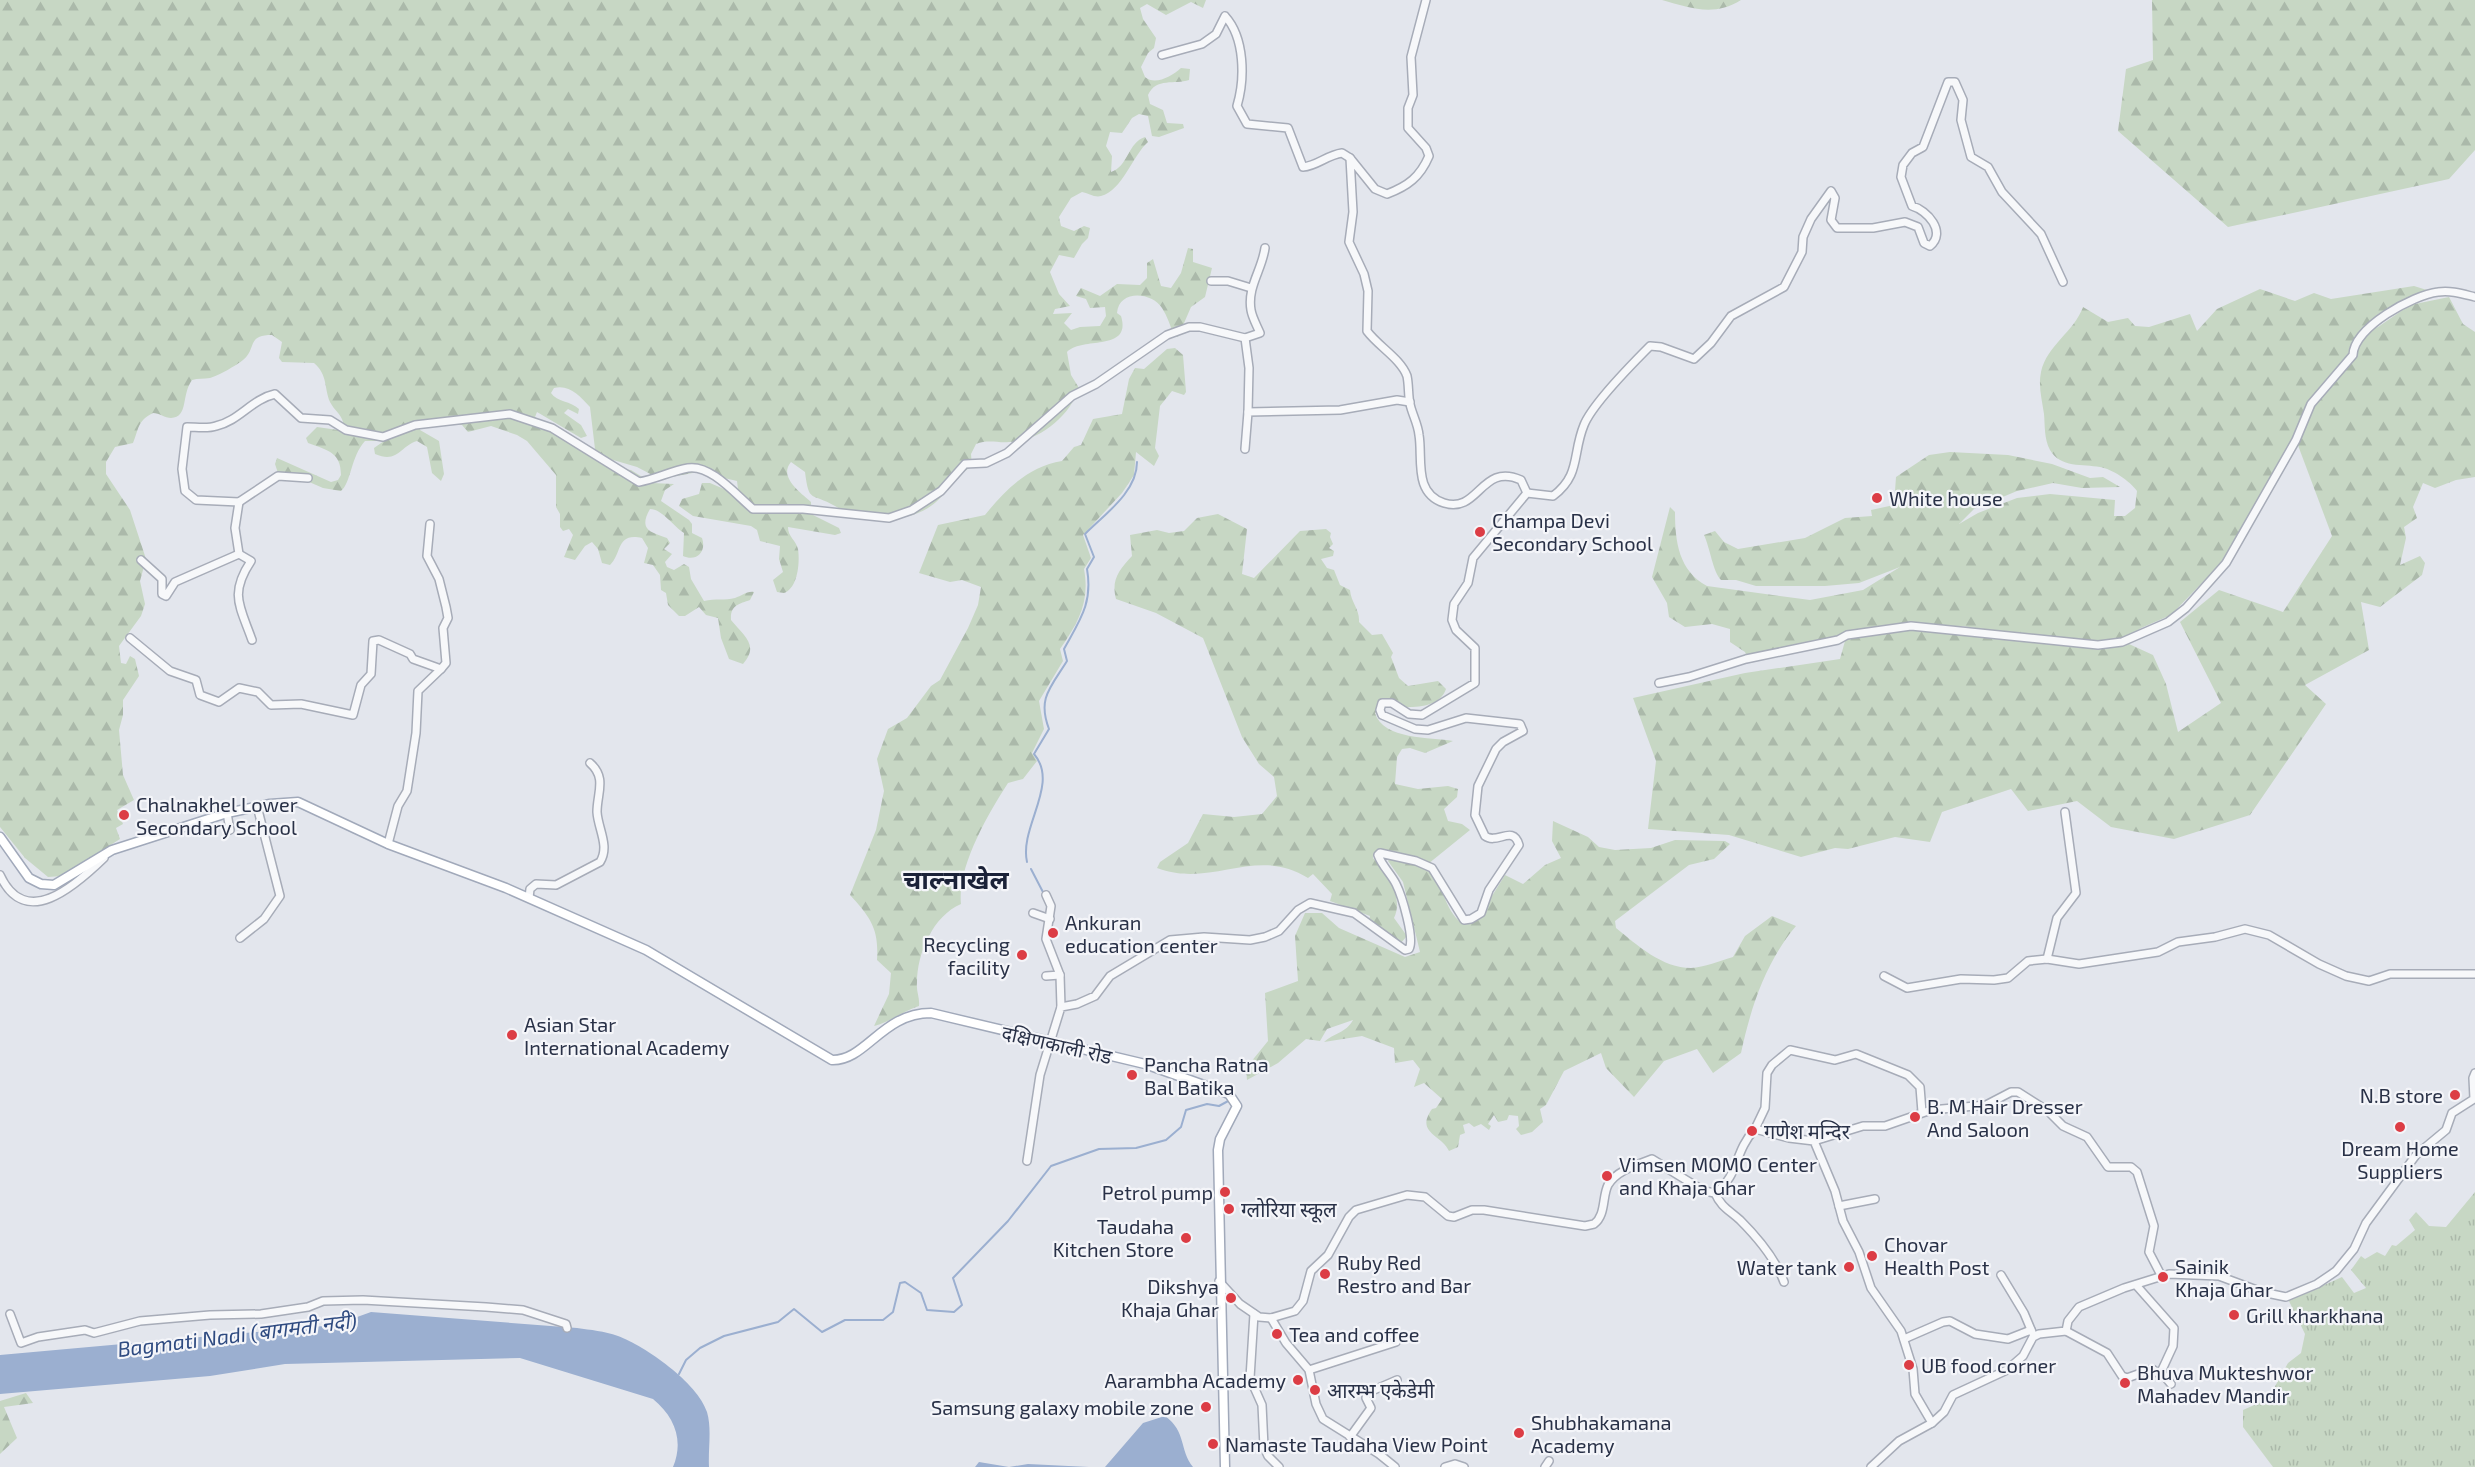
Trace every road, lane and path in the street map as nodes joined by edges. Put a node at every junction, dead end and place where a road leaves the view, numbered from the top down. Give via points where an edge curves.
1 (1426, 0) edge
2 (1162, 55) dead end
3 (1350, 158) junction
4 (1265, 248) dead end
5 (1211, 281) dead end
6 (2064, 282) dead end
7 (1251, 288) junction
8 (2475, 297) edge
9 (1245, 338) junction
10 (1410, 402) junction
11 (1248, 412) junction
12 (1245, 449) dead end
13 (308, 478) dead end
14 (1527, 493) junction
15 (239, 502) junction
16 (430, 524) dead end
17 (239, 554) junction
18 (141, 560) dead end
19 (130, 638) dead end
20 (252, 640) dead end
21 (441, 669) junction
22 (1659, 683) dead end
23 (590, 763) dead end
24 (257, 806) junction
25 (2065, 812) dead end
26 (227, 813) junction
27 (230, 830) dead end
28 (0, 837) edge
29 (388, 844) junction
30 (112, 850) junction
31 (0, 875) edge
32 (1046, 895) dead end
33 (529, 898) junction
34 (1033, 913) dead end
35 (1047, 917) junction
36 (240, 938) dead end
37 (2047, 959) junction
38 (2475, 974) edge
39 (1060, 975) junction
40 (1049, 976) dead end
41 (1884, 976) dead end
42 (1061, 1007) junction
43 (1051, 1041) junction
44 (2475, 1073) edge
45 (1922, 1112) junction
46 (1755, 1129) junction
47 (1814, 1142) junction
48 (1027, 1161) dead end
49 (1715, 1193) junction
50 (1875, 1198) dead end
51 (1839, 1206) junction
52 (2001, 1275) dead end
53 (2162, 1277) junction
54 (1219, 1281) junction
55 (1784, 1282) dead end
56 (2136, 1285) junction
57 (10, 1314) dead end
58 (1254, 1314) junction
59 (1271, 1318) junction
60 (567, 1328) dead end
61 (2066, 1331) junction
62 (2032, 1334) junction
63 (1904, 1339) junction
64 (1396, 1342) dead end
65 (1309, 1370) junction
66 (2161, 1372) junction
67 (1397, 1380) dead end
68 (2171, 1384) dead end
69 (1932, 1423) junction
70 (1350, 1437) junction
71 (1225, 1467) edge
72 (1279, 1467) edge
73 (1395, 1467) edge
74 (1445, 1467) edge
75 (1464, 1467) edge
76 (1871, 1467) edge

1 - 3 street via 1411,57 1413,96 1408,108 1408,128 1429,156 1422,171 1407,186 1387,194 1375,189
2 - 3 street via 1202,44 1216,34 1225,16 1232,23 1241,57 1242,82 1237,106 1248,124 1288,128 1303,167 1312,166 1325,156 1342,153
3 - 10 street via 1353,212 1349,242 1368,291 1367,332 1402,368
4 - 7 street via 1263,264
5 - 7 street
6 - 14 street via 2041,234 2002,192 1988,167 1971,157 1961,120 1964,100 1955,82 1948,82 1923,147 1903,165 1901,177 1912,206 1929,215 1936,241 1930,246 1924,243 1918,227 1905,222 1873,228 1837,228 1831,220 1835,198 1831,191 1811,219 1799,261 1785,286 1731,316 1694,360 1650,346 1584,423 1567,485 1553,496
7 - 9 street via 1251,312 1260,333
8 - 22 street via 2452,291 2406,301 2366,330 2354,345 2353,355 2311,404 2296,440 2226,563 2186,608 2168,622 2122,642 2097,645 1911,626 1883,628
9 - 11 street
9 - 15 street via 1200,327 1167,335 1072,396 1007,453 986,463 965,465 941,491 912,510 889,518 803,509 753,509 708,471 689,468 639,482 552,428 510,414 415,425 383,437 346,430 330,420 301,418 275,394 262,397 237,417 216,427 187,427 182,469 185,491 196,500
10 - 11 street via 1397,400 1340,410
10 - 14 street via 1419,432 1420,472 1424,485 1438,500 1463,504 1490,480 1503,476 1521,480
11 - 12 street
13 - 15 street via 278,476
14 - 42 street via 1473,558 1468,583 1452,610 1456,630 1475,648 1475,682 1422,716 1385,702 1380,710 1389,719 1422,730 1466,718 1520,723 1523,731 1496,749 1476,794 1474,815 1485,836 1493,839 1510,834 1519,845 1489,890 1481,913 1464,920 1432,868 1380,853 1382,864 1396,884 1412,937 1409,949 1405,950 1354,913 1310,903 1279,931 1265,937 1170,940 1110,976 1095,996
15 - 17 street via 235,528
16 - 21 street via 427,556 445,594 448,618 443,628 446,663
17 - 18 street via 175,582 166,596 162,594 162,579
17 - 20 street via 251,561 240,578 237,600
19 - 21 street via 170,672 196,680 200,695 219,702 239,688 258,692 270,705 300,704 353,715 361,685 371,674 373,641 379,640
21 - 29 street via 418,691 407,791 398,806
23 - 33 street via 598,770 601,784 597,809 606,845 603,857 556,885 536,884 530,889
24 - 26 main road, दक्षिणकाली रोड
24 - 29 main road, दक्षिणकाली रोड via 298,802
24 - 36 street via 280,896 264,919
25 - 37 street via 2076,893 2056,918
26 - 27 street
26 - 30 main road, दक्षिणकाली रोड
28 - 30 main road, दक्षिणकाली रोड via 27,875 47,886 63,882
29 - 33 main road, दक्षिणकाली रोड
30 - 31 street via 62,891 32,903 14,897
32 - 35 street via 1051,906
33 - 43 main road, दक्षिणकाली रोड via 655,954 832,1060 855,1055 892,1023 921,1013
34 - 35 street
35 - 39 street via 1047,939
37 - 38 street via 2079,964 2158,952 2178,942 2245,929 2269,935 2319,964 2364,980 2390,974
37 - 41 street via 2028,961 2008,978 1994,980 1961,979 1907,988
39 - 40 street
39 - 42 street
42 - 43 street
43 - 48 street via 1040,1075
43 - 54 main road, दक्षिणकाली रोड via 1145,1064 1233,1096 1237,1106 1218,1150
44 - 53 street via 2474,1099 2452,1113 2446,1130 2416,1155 2366,1223 2348,1256 2336,1271 2317,1284 2286,1297 2219,1276
45 - 46 street via 1920,1088 1896,1069 1856,1054 1835,1060 1790,1050 1767,1073 1765,1108
45 - 47 street via 1885,1126 1863,1126
45 - 53 street via 1986,1105 2018,1092 2063,1126 2087,1137 2108,1167 2131,1167 2142,1179 2145,1206 2154,1226 2149,1252
46 - 47 street
46 - 49 street via 1744,1141 1730,1180
47 - 51 street
49 - 55 street via 1720,1205 1758,1240
49 - 59 street via 1704,1191 1652,1159 1615,1177 1607,1187 1600,1217 1585,1226 1484,1210 1448,1216 1425,1197 1407,1195 1356,1210 1343,1225 1328,1255 1311,1271 1301,1305 1295,1311
50 - 51 street
51 - 63 street via 1871,1288
52 - 62 street
53 - 56 street
54 - 58 street
54 - 71 main road, दक्षिणकाली रोड
56 - 61 street via 2079,1307 2068,1321
56 - 66 street via 2174,1328 2173,1346
57 - 60 street via 21,1343 85,1330 93,1333 140,1321 261,1314 331,1301 523,1310 566,1324
58 - 59 street
58 - 72 street via 1250,1378 1262,1405 1264,1447
59 - 65 street
61 - 62 street
61 - 66 street via 2107,1353 2122,1376 2127,1378 2152,1369
62 - 63 street via 2008,1339 1975,1334 1950,1321
62 - 69 street via 2023,1356 2007,1370 1953,1395
63 - 69 street via 1914,1369 1915,1394
64 - 65 street
65 - 70 street via 1323,1419
66 - 68 street
67 - 70 street via 1367,1393 1371,1408
69 - 76 street via 1899,1441
70 - 73 street
74 - 75 street

